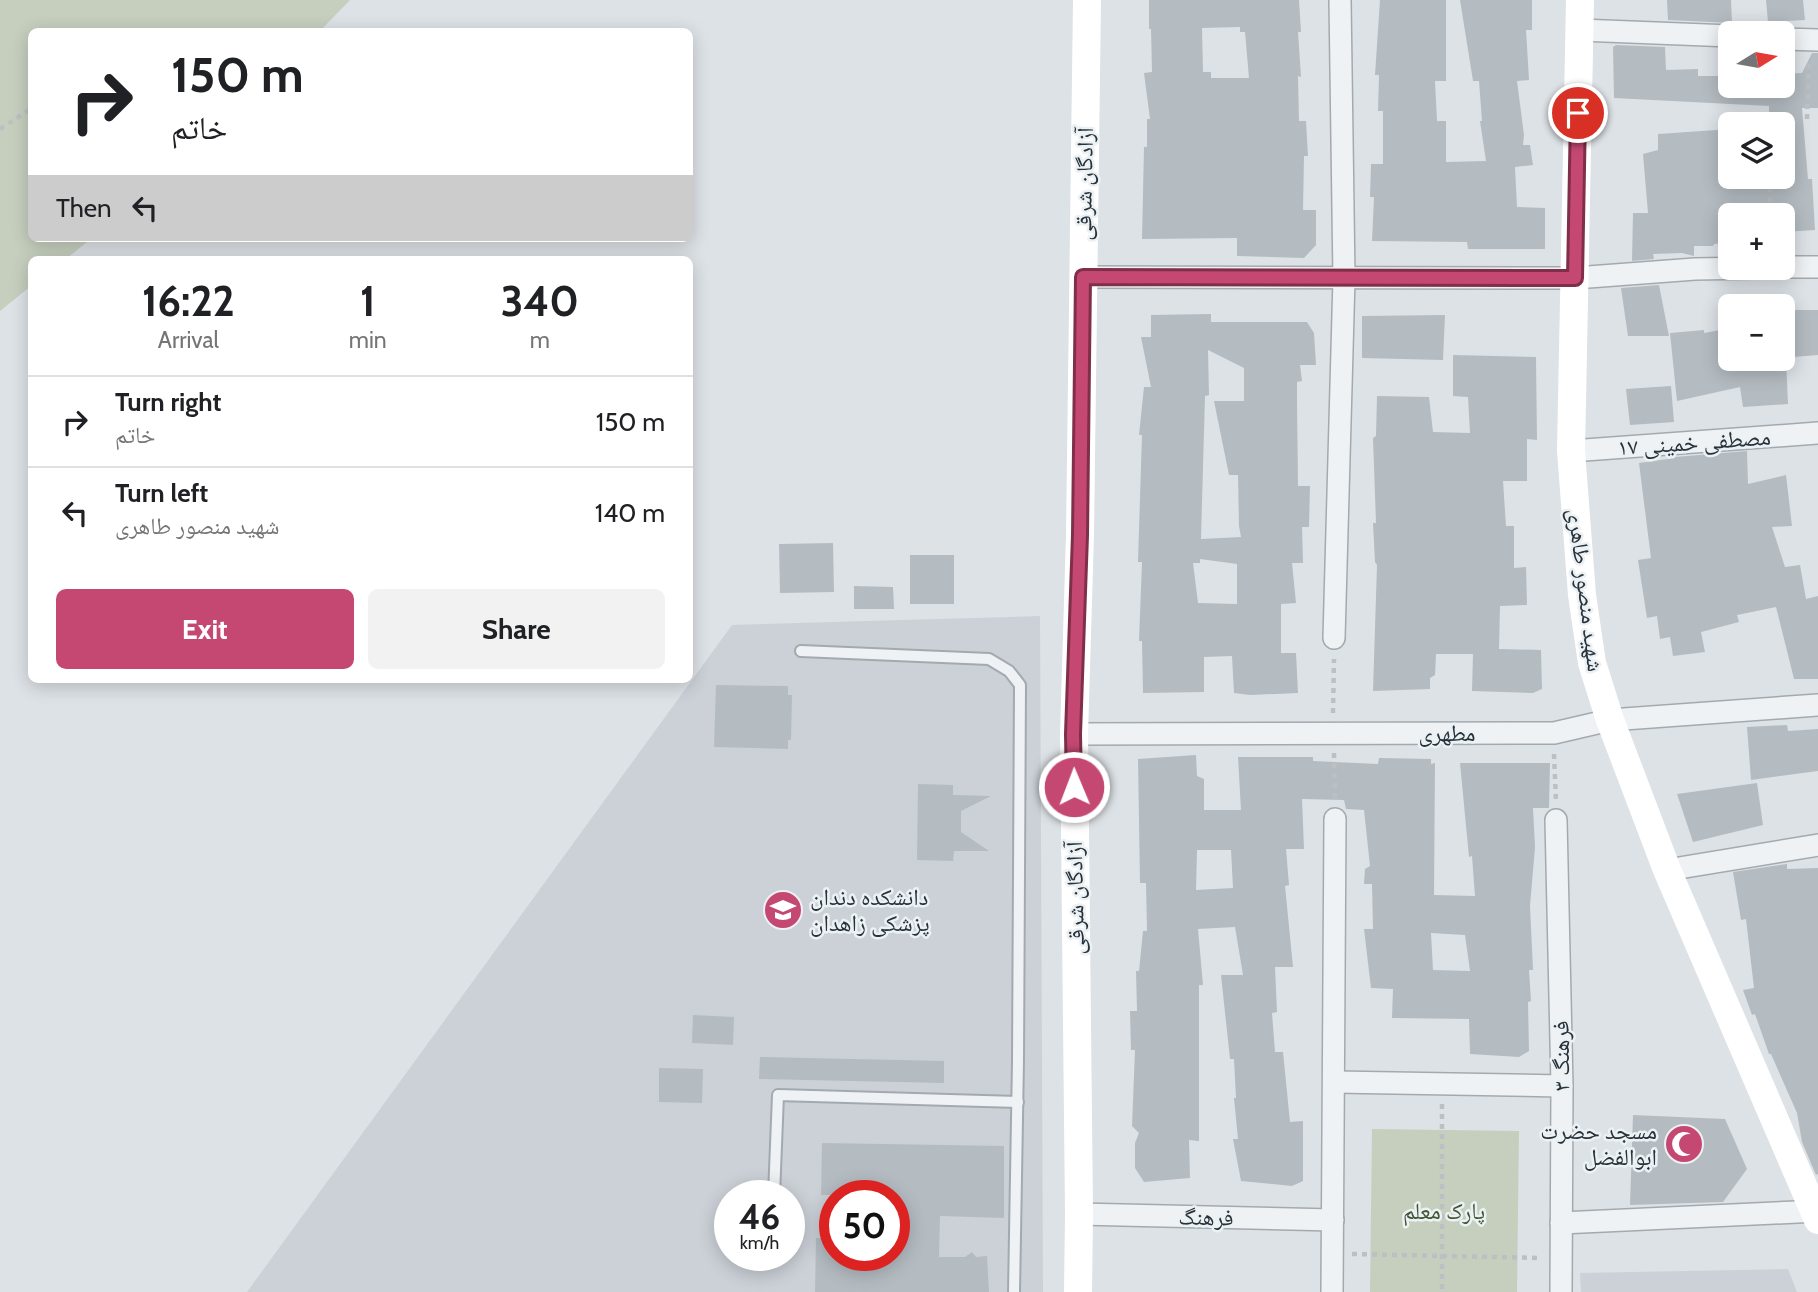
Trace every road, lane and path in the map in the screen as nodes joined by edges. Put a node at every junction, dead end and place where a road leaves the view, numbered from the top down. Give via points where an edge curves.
1 (1087, 0) edge
2 (1340, 0) edge
3 (1580, 0) edge
4 (1580, 30) junction
5 (1718, 35) edge
6 (1796, 39) edge
7 (1814, 40) edge
8 (28, 111) edge
9 (1807, 119) dead end
10 (0, 129) edge
11 (1795, 267) edge
12 (1818, 267) edge
13 (1718, 269) edge
14 (1083, 277) junction
15 (1345, 278) junction
16 (1575, 278) junction
17 (1818, 433) edge
18 (1571, 451) junction
19 (1334, 638) dead end
20 (801, 651) dead end
21 (1818, 705) edge
22 (1610, 720) junction
23 (1554, 733) junction
24 (1073, 734) junction
25 (1335, 819) dead end
26 (1556, 820) joint
27 (1818, 845) edge
28 (1667, 870) junction
29 (1335, 1082) junction
30 (1442, 1084) junction
31 (1562, 1086) junction
32 (1017, 1102) junction
33 (775, 1180) edge
34 (1079, 1214) junction
35 (1817, 1214) edge
36 (1333, 1220) junction
37 (1561, 1223) junction
38 (1333, 1253) junction
39 (1442, 1256) junction
40 (1561, 1259) junction
41 (1014, 1292) edge
42 (1078, 1292) edge
43 (1332, 1292) edge
44 (1442, 1292) edge
45 (1561, 1292) edge

1 - 14 main road, آزادگان شرقی
2 - 15 street
3 - 4 main road, شهید منصور طاهری
4 - 5 street
4 - 16 main road, شهید منصور طاهری
6 - 7 street
7 - 9 path
8 - 10 path
11 - 12 street
13 - 16 street
14 - 15 street
14 - 24 main road, آزادگان شرقی
15 - 16 street
15 - 19 street
16 - 18 main road, شهید منصور طاهری
17 - 18 street, مصطفی خمینی ۱۷
18 - 22 main road, شهید منصور طاهری via 1582,595 1592,663
20 - 32 lane via 989,659 1009,671 1020,685
21 - 22 street, مطهری
22 - 23 street, مطهری
22 - 28 main road, شهید منصور طاهری
23 - 24 street, مطهری
23 - 26 path
24 - 34 main road, آزادگان شرقی
25 - 29 street
26 - 31 street, فرهنگ ۳
27 - 28 street
28 - 35 main road, شهید منصور طاهری
29 - 30 street
29 - 36 street
30 - 31 street
30 - 39 path
31 - 37 street, فرهنگ ۳
32 - 33 lane via 778,1096
32 - 41 lane
34 - 36 street, فرهنگ
34 - 42 main road, آزادگان شرقی
35 - 37 street
36 - 38 street
37 - 40 street, فرهنگ ۳
38 - 39 path
38 - 43 street
39 - 40 path
39 - 44 path
40 - 45 street, فرهنگ ۳

